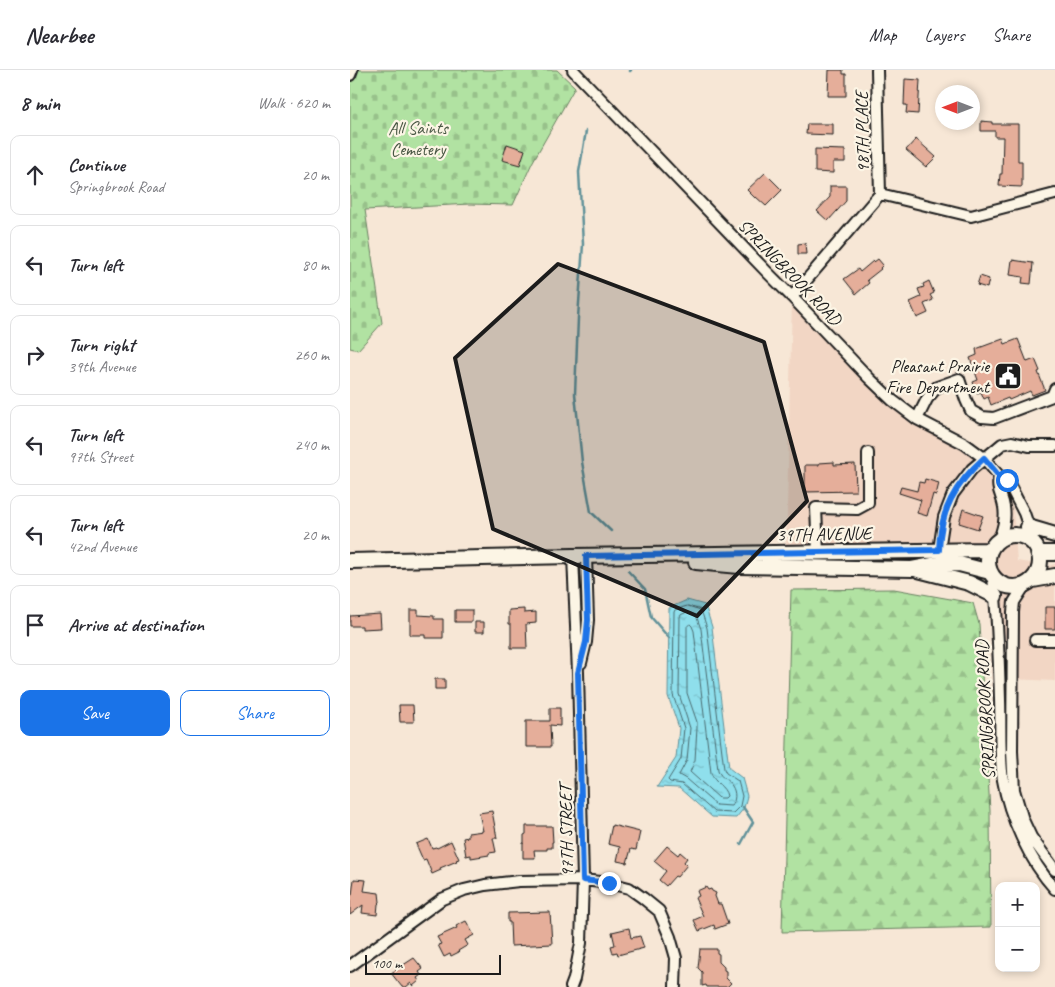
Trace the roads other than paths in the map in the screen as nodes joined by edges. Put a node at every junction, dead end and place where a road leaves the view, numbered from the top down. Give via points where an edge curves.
1 (352, 70) edge
2 (573, 70) edge
3 (877, 70) edge
4 (350, 76) edge
5 (880, 194) junction
6 (1055, 194) edge
7 (792, 297) junction
8 (1055, 389) edge
9 (917, 419) junction
10 (1055, 446) edge
11 (868, 454) dead end
12 (984, 458) junction
13 (999, 476) junction
14 (1028, 527) junction
15 (1055, 535) edge
16 (995, 545) junction
17 (939, 550) junction
18 (1037, 550) junction
19 (818, 552) junction
20 (1055, 553) edge
21 (659, 555) junction
22 (579, 556) junction
23 (350, 562) edge
24 (912, 569) junction
25 (991, 575) junction
26 (1055, 576) edge
27 (1029, 582) junction
28 (995, 596) junction
29 (1034, 640) dead end
30 (1055, 640) edge
31 (1055, 870) edge
32 (583, 880) junction
33 (1055, 889) edge
34 (350, 966) edge
35 (571, 987) edge
36 (675, 987) edge

1 - 4 street
2 - 7 street, SPRINGBROOK ROAD
3 - 5 street, 98TH PLACE
5 - 6 street via 971,216
5 - 7 street
7 - 9 street, SPRINGBROOK ROAD via 869,378
8 - 9 street via 1052,396 994,418 982,417 971,412 958,379 937,387
9 - 12 street, SPRINGBROOK ROAD via 965,444
10 - 12 street via 1012,442 1002,444
11 - 19 street via 868,503 857,509 816,508
12 - 13 street, SPRINGBROOK ROAD
12 - 17 street via 953,494 944,517
13 - 14 street, SPRINGBROOK ROAD via 1007,480
13 - 16 street via 997,485 1005,522
14 - 15 main road
14 - 18 street, SPRINGBROOK ROAD
16 - 17 main road, 39TH AVENUE
16 - 18 main road via 1007,536 1015,535 1030,541
16 - 25 main road via 988,561
17 - 19 main road, 39TH AVENUE
18 - 20 main road
18 - 27 main road via 1038,572
19 - 21 main road, 39TH AVENUE
21 - 22 main road, 39TH AVENUE
21 - 24 main road, 39TH AVENUE via 677,560 739,566
22 - 23 main road, 39TH AVENUE
22 - 32 street, 97TH STREET
24 - 25 main road, 39TH AVENUE via 958,564
24 - 28 main road via 969,583
25 - 27 main road via 1008,587 1017,588
25 - 28 street, SPRINGBROOK ROAD
26 - 27 main road
27 - 31 street, SPRINGBROOK ROAD via 1014,602 1013,612 1014,790 1023,820
28 - 33 street, SPRINGBROOK ROAD via 1001,763 1006,795 1025,844
29 - 30 street
32 - 34 street via 518,881 464,890 442,899
32 - 35 street, 97TH STREET via 581,943
32 - 36 street via 629,888 659,911 676,958

